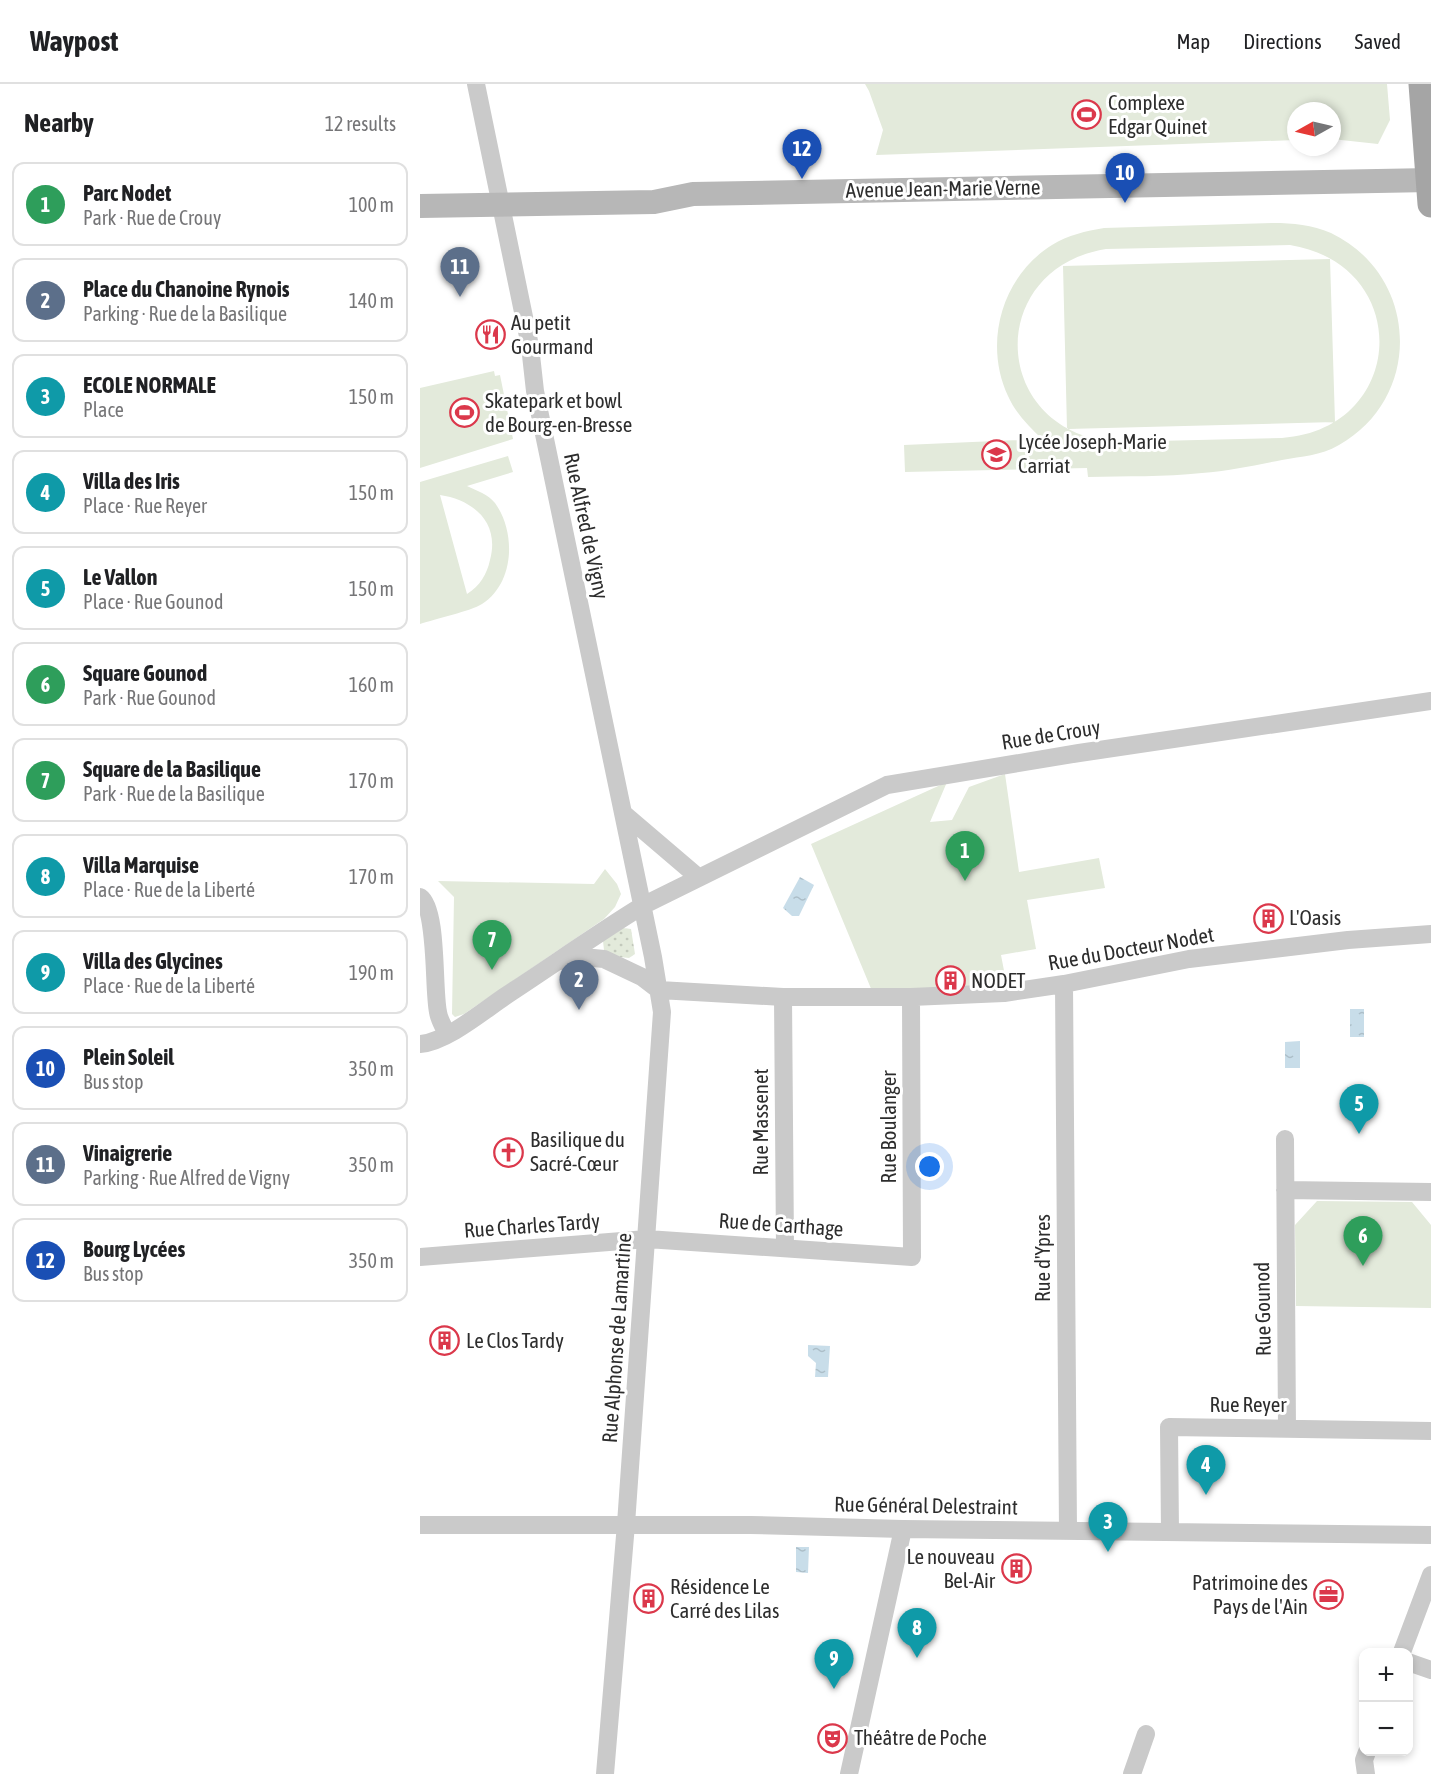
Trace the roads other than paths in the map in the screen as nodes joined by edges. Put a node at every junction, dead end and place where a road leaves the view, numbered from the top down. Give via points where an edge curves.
1 (476, 84) edge
2 (1422, 84) edge
3 (1431, 180) edge
4 (501, 204) junction
5 (1431, 204) edge
6 (420, 206) edge
7 (1431, 701) edge
8 (623, 813) junction
9 (698, 877) junction
10 (422, 899) edge
11 (642, 906) junction
12 (1431, 934) edge
13 (558, 961) junction
14 (1064, 984) junction
15 (659, 990) junction
16 (783, 997) junction
17 (911, 998) junction
18 (447, 1034) junction
19 (420, 1044) edge
20 (1285, 1139) dead end
21 (1285, 1190) junction
22 (1431, 1192) edge
23 (647, 1239) junction
24 (785, 1247) junction
25 (420, 1257) edge
26 (912, 1257) joint
27 (1287, 1428) junction
28 (1431, 1431) edge
29 (626, 1524) junction
30 (420, 1525) edge
31 (903, 1529) junction
32 (1068, 1531) junction
33 (1170, 1532) junction
34 (1431, 1535) edge
35 (1431, 1575) edge
36 (1404, 1648) edge
37 (1413, 1664) edge
38 (1431, 1670) edge
39 (1146, 1734) dead end
40 (1366, 1756) edge
41 (605, 1774) edge
42 (849, 1774) edge
43 (1132, 1774) edge
44 (1367, 1774) edge

1 - 4 street, Rue Alfred de Vigny
2 - 3 main road
3 - 4 street, Avenue Jean-Marie Verne via 704,194 654,202
3 - 5 main road
4 - 6 street, Avenue Jean-Marie Verne
4 - 8 street, Rue Alfred de Vigny via 532,355 535,391
7 - 9 street, Rue de Crouy via 887,785
8 - 9 street
8 - 11 street, Rue Alfred de Vigny
9 - 11 street, Rue de Crouy
10 - 18 street via 431,918 438,1013
11 - 13 street, Rue de Crouy
11 - 15 street, Rue Alphonse de Lamartine
12 - 14 street, Rue du Docteur Nodet via 1188,959
13 - 15 street via 604,959
13 - 18 street, Rue de Crouy
14 - 17 street, Rue du Docteur Nodet via 1004,993
14 - 32 street, Rue d'Ypres
15 - 16 street, Rue du Docteur Nodet
15 - 23 street, Rue Alphonse de Lamartine via 662,1027
16 - 17 street, Rue du Docteur Nodet
16 - 24 street, Rue Massenet
17 - 26 street, Rue Boulanger
18 - 19 street, Rue de Crouy
20 - 21 street, Rue Gounod
21 - 22 street
21 - 27 street, Rue Gounod
23 - 24 street, Rue de Carthage
23 - 25 street, Rue Charles Tardy
23 - 29 street, Rue Alphonse de Lamartine
24 - 26 street, Rue de Carthage
27 - 28 street, Rue Reyer
27 - 33 street, Rue Reyer via 1169,1427
29 - 30 street, Rue Général Delestraint
29 - 31 street, Rue Général Delestraint
29 - 41 street, Rue Alphonse de Lamartine
31 - 32 street, Rue Général Delestraint
31 - 42 street
32 - 33 street, Rue Général Delestraint
33 - 34 street, Rue Général Delestraint
35 - 36 street
37 - 38 street
39 - 43 street
40 - 44 street

